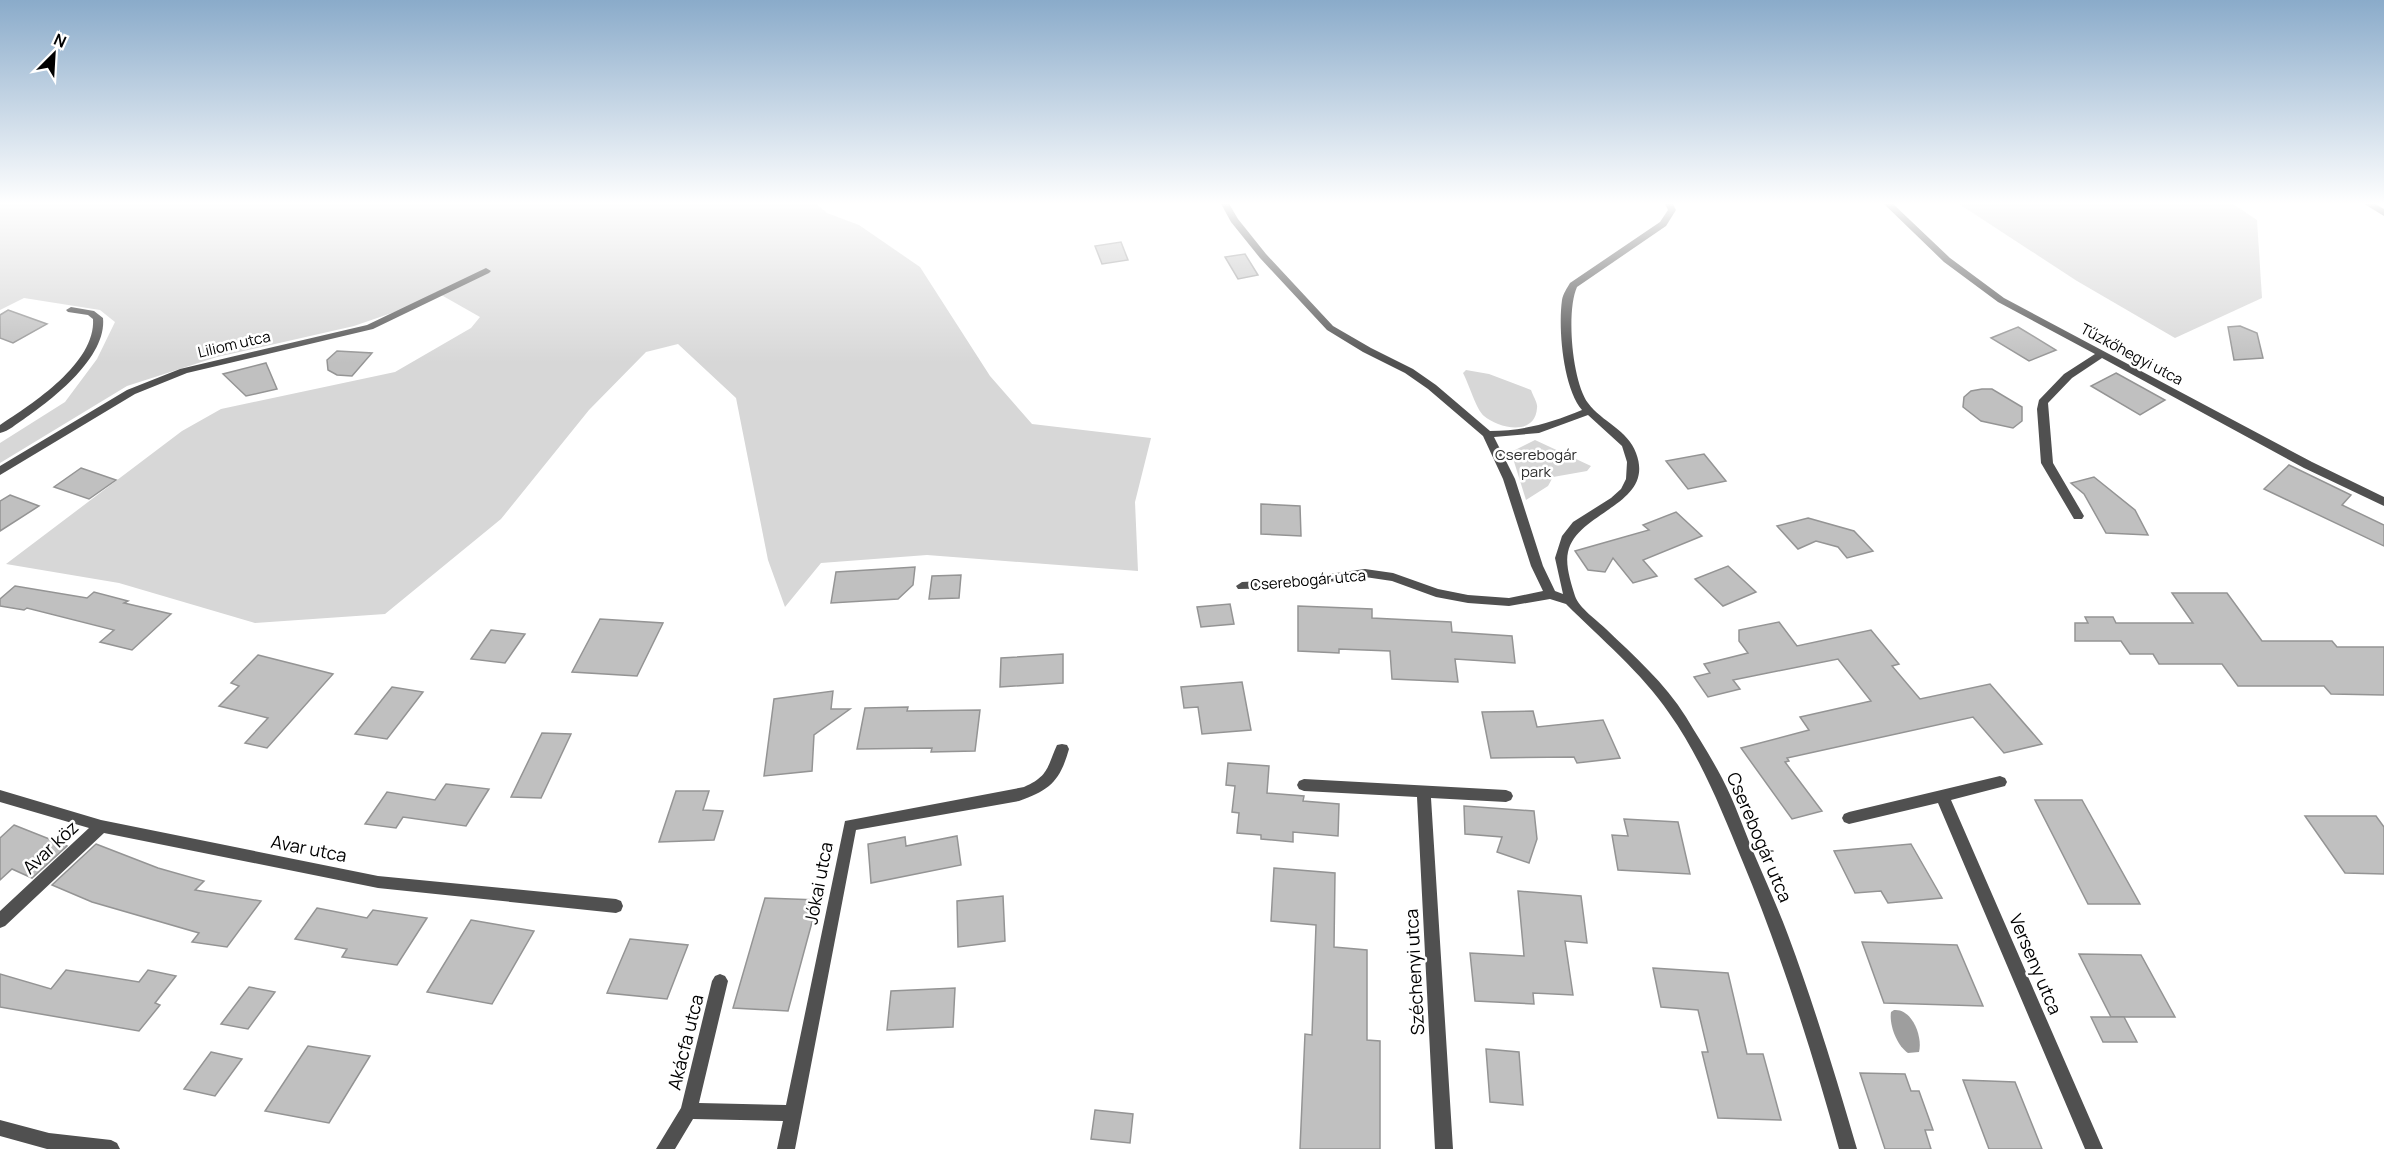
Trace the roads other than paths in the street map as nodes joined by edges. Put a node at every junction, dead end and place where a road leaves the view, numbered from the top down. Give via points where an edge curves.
1 (1263, 256) edge
2 (1616, 256) edge
3 (1942, 256) edge
4 (486, 271) dead end
5 (71, 310) dead end
6 (2102, 354) junction
7 (1588, 411) junction
8 (0, 430) edge
9 (1487, 434) junction
10 (0, 471) edge
11 (2384, 502) edge
12 (2078, 516) dead end
13 (1242, 586) dead end
14 (1550, 594) junction
15 (1570, 601) junction
16 (1062, 749) dead end
17 (2000, 782) dead end
18 (1304, 785) dead end
19 (1424, 792) junction
20 (1942, 795) junction
21 (0, 796) edge
22 (1506, 796) dead end
23 (1849, 818) dead end
24 (101, 826) junction
25 (616, 906) dead end
26 (0, 921) edge
27 (720, 981) dead end
28 (689, 1112) junction
29 (793, 1113) junction
30 (0, 1128) edge
31 (111, 1149) edge
32 (665, 1149) edge
33 (786, 1149) edge
34 (1444, 1149) edge
35 (1848, 1149) edge
36 (2094, 1149) edge

1 - 9 street via 1330,328 1409,371
2 - 7 street via 1573,285 1567,299 1566,333 1577,391
3 - 6 street, Tűzkőhegyi utca via 2011,305
4 - 10 street, Liliom utca via 370,327 184,371 131,392
5 - 8 street via 98,318 100,328 82,363 67,383
6 - 11 street, Tűzkőhegyi utca
6 - 12 street via 2068,376 2043,402 2047,463
7 - 9 street via 1524,435
7 - 15 street via 1622,441 1633,457 1634,471 1623,495 1568,532 1562,554
9 - 14 street via 1509,479
13 - 14 street, Cserebogár utca via 1365,573 1468,599 1509,602
14 - 15 street, Cserebogár utca
15 - 35 street, Cserebogár utca via 1652,682 1716,780 1780,934
16 - 29 street, Jókai utca via 1056,771 1039,789 850,825
17 - 20 street
18 - 19 street
19 - 22 street
19 - 34 street, Széchenyi utca
20 - 23 street
20 - 36 street, Verseny utca
21 - 24 street, Avar utca
24 - 25 street, Avar utca via 378,882
24 - 26 street, Avar köz
27 - 28 street, Akácfa utca
28 - 29 street, Akácfa utca
28 - 32 street, Akácfa utca
29 - 33 street, Jókai utca
30 - 31 street via 49,1141

